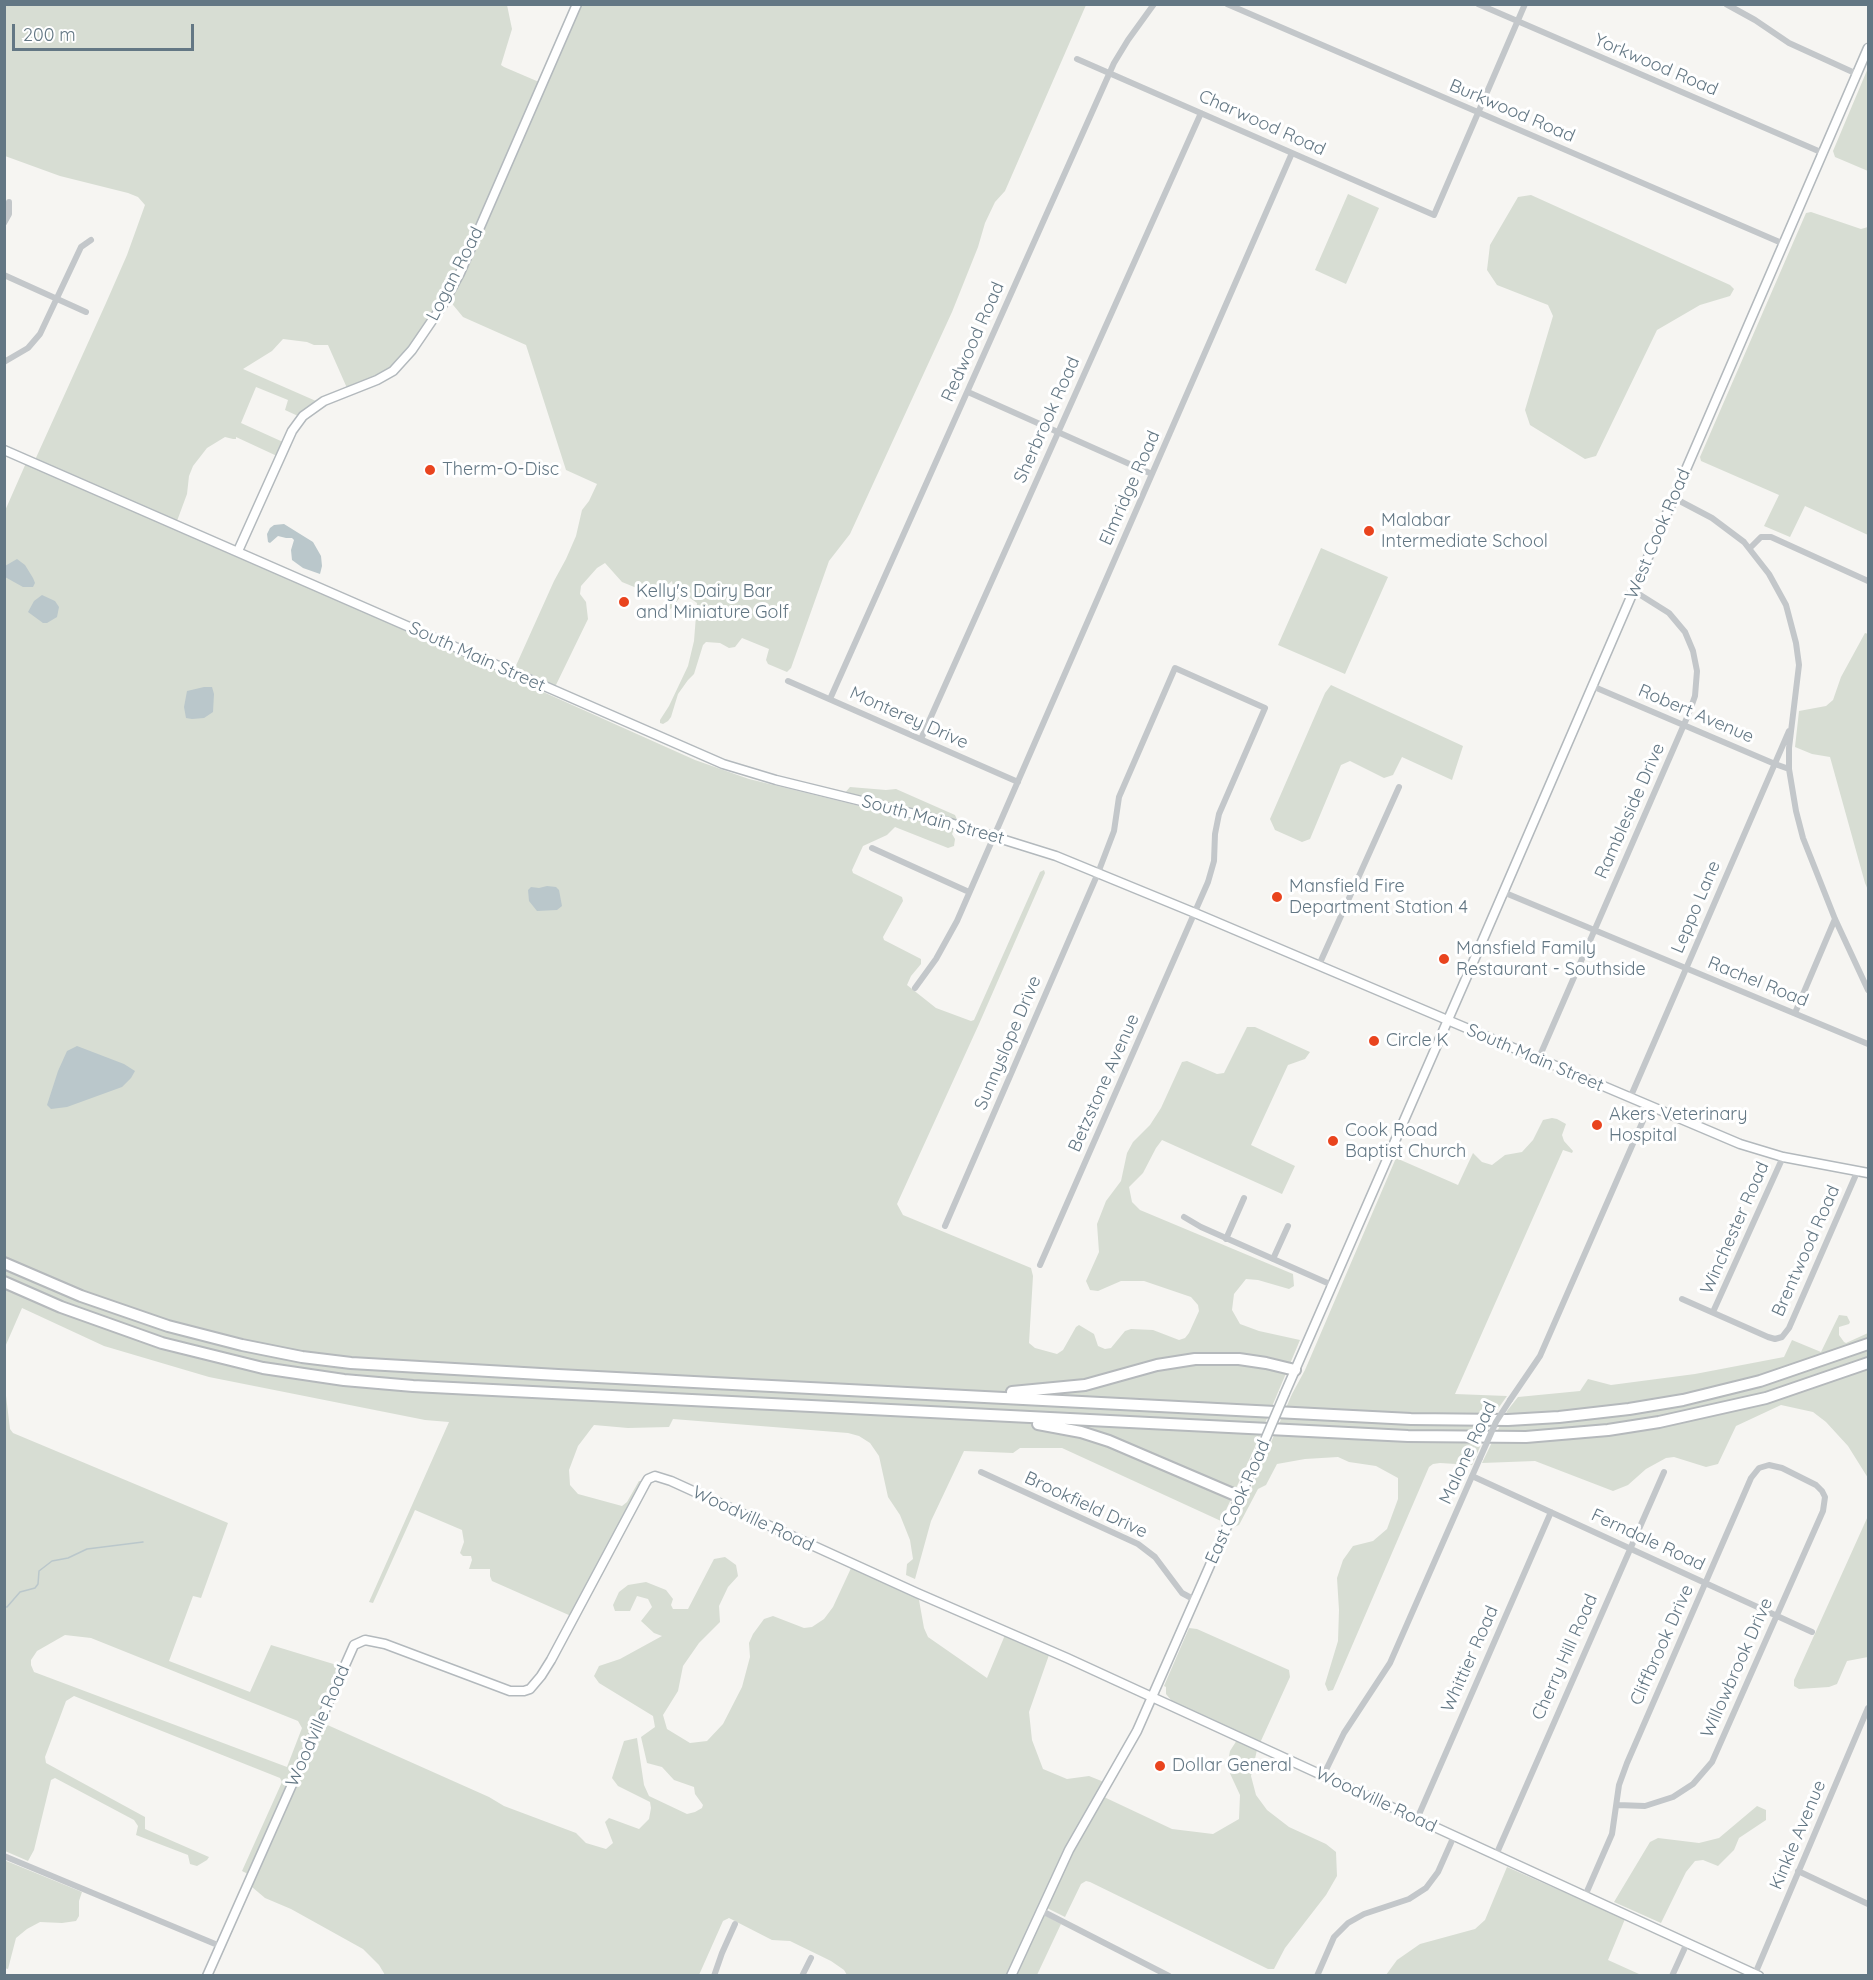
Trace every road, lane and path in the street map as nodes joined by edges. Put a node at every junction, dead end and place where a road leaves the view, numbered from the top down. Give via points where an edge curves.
1 (577, 4) edge
2 (1154, 4) edge
3 (1227, 4) edge
4 (1478, 4) edge
5 (1525, 4) edge
6 (1726, 4) edge
7 (1518, 22) junction
8 (1869, 48) edge
9 (1077, 59) dead end
10 (1110, 73) junction
11 (1857, 74) junction
12 (1478, 112) junction
13 (1201, 113) junction
14 (1293, 153) junction
15 (1823, 153) junction
16 (9, 202) dead end
17 (4, 224) edge
18 (91, 240) dead end
19 (1784, 244) junction
20 (4, 275) edge
21 (57, 299) junction
22 (86, 312) dead end
23 (4, 362) edge
24 (968, 392) junction
25 (1058, 432) junction
26 (4, 450) edge
27 (1152, 474) junction
28 (1674, 498) junction
29 (1750, 548) junction
30 (238, 551) junction
31 (1869, 581) edge
32 (1634, 591) junction
33 (1175, 668) joint
34 (788, 681) dead end
35 (1592, 686) junction
36 (830, 699) junction
37 (1684, 726) junction
38 (1790, 728) junction
39 (921, 739) junction
40 (1774, 764) junction
41 (1789, 768) junction
42 (1018, 782) junction
43 (1399, 787) dead end
44 (994, 836) junction
45 (872, 848) dead end
46 (1098, 873) junction
47 (969, 892) junction
48 (1503, 892) junction
49 (1195, 913) junction
50 (1835, 919) junction
51 (1594, 930) junction
52 (1319, 965) junction
53 (1686, 969) junction
54 (915, 988) dead end
55 (1869, 990) edge
56 (1794, 1013) junction
57 (1448, 1021) junction
58 (1869, 1044) edge
59 (1538, 1060) junction
60 (1630, 1098) junction
61 (1649, 1107) junction
62 (1783, 1157) junction
63 (1858, 1170) junction
64 (1869, 1173) edge
65 (1244, 1198) dead end
66 (1184, 1217) dead end
67 (945, 1226) dead end
68 (1288, 1226) dead end
69 (1226, 1239) junction
70 (1273, 1259) junction
71 (4, 1263) edge
72 (1040, 1265) dead end
73 (4, 1282) edge
74 (1332, 1285) junction
75 (1682, 1299) dead end
76 (1713, 1312) junction
77 (1869, 1344) edge
78 (1869, 1363) edge
79 (1295, 1370) junction
80 (881, 1392) junction
81 (960, 1414) junction
82 (981, 1472) dead end
83 (1664, 1472) dead end
84 (1472, 1476) junction
85 (1816, 1485) joint
86 (1240, 1497) junction
87 (1551, 1512) junction
88 (1629, 1548) junction
89 (1706, 1583) junction
90 (1195, 1600) junction
91 (1777, 1616) junction
92 (1812, 1632) dead end
93 (1152, 1698) junction
94 (1869, 1708) edge
95 (1323, 1776) junction
96 (1617, 1805) junction
97 (1417, 1819) junction
98 (1454, 1836) junction
99 (1496, 1855) junction
100 (4, 1856) edge
101 (1798, 1871) junction
102 (1585, 1896) junction
103 (1869, 1904) edge
104 (1040, 1910) junction
105 (735, 1924) dead end
106 (1687, 1943) junction
107 (220, 1946) junction
108 (811, 1958) dead end
109 (1757, 1975) edge
110 (207, 1976) edge
111 (714, 1976) edge
112 (802, 1976) edge
113 (1011, 1976) edge
114 (1169, 1976) edge
115 (1317, 1976) edge
116 (1672, 1976) edge

1 - 30 street, Logan Road via 442,306 393,370 318,404 303,416 292,431
2 - 10 street, Redwood Road
3 - 12 street, Burkwood Road
4 - 7 street, Yorkwood Road
5 - 7 street
6 - 11 street via 1780,38
7 - 12 street
7 - 15 street, Yorkwood Road
8 - 11 street, West Cook Road
9 - 10 street, Charwood Road
10 - 13 street, Charwood Road
10 - 24 street, Redwood Road
11 - 15 street, West Cook Road
12 - 14 street, Charwood Road via 1434,215
12 - 19 street, Burkwood Road
13 - 14 street, Charwood Road
13 - 25 street, Sherbrook Road
14 - 27 street, Elmridge Road
15 - 19 street, West Cook Road
16 - 17 street
18 - 21 street via 81,247
19 - 28 street, West Cook Road
20 - 21 street
21 - 22 street
21 - 23 street via 34,341 21,354
24 - 25 street
24 - 36 street, Redwood Road
25 - 27 street
25 - 39 street, Sherbrook Road
26 - 30 street, South Main Street
27 - 42 street, Elmridge Road
28 - 29 street via 1712,518
28 - 32 street, West Cook Road
29 - 31 street via 1761,537 1771,537
29 - 38 street via 1781,594 1796,643 1799,675
30 - 44 street, South Main Street via 723,764
32 - 35 street, West Cook Road
32 - 37 street, Rambleside Drive via 1669,613 1689,641 1698,679
33 - 46 street, Sunnyslope Drive via 1122,791 1114,831
33 - 49 street, Betzstone Avenue via 1265,708 1219,814 1212,871
34 - 36 street, Monterey Drive
35 - 37 street, Robert Avenue
35 - 48 street, West Cook Road
36 - 39 street, Monterey Drive
37 - 40 street, Robert Avenue
37 - 51 street, Rambleside Drive
38 - 40 street, Leppo Lane
38 - 41 street
39 - 42 street, Monterey Drive
40 - 41 street, Robert Avenue
40 - 53 street, Leppo Lane
41 - 50 street via 1799,825
42 - 44 street, Elmridge Road
43 - 52 street
44 - 46 street, South Main Street
44 - 47 street, Elmridge Road
45 - 47 street
46 - 49 street, South Main Street
46 - 67 street, Sunnyslope Drive
47 - 54 street, Elmridge Road via 943,948
48 - 51 street, Rachel Road
48 - 57 street, West Cook Road
49 - 52 street, South Main Street
49 - 72 street, Betzstone Avenue
50 - 55 street
50 - 56 street
51 - 53 street, Rachel Road
51 - 59 street, Rambleside Drive
52 - 57 street, South Main Street
53 - 56 street, Rachel Road
53 - 60 street, Leppo Lane
56 - 58 street, Rachel Road
57 - 59 street, South Main Street
57 - 74 street, East Cook Road
59 - 60 street, South Main Street
60 - 61 street, South Main Street
61 - 62 street, South Main Street
61 - 84 street, Malone Road, bridge via 1540,1356 1496,1422
62 - 63 street, South Main Street
62 - 76 street, Winchester Road
63 - 64 street, South Main Street
63 - 76 street, Brentwood Road via 1782,1337 1775,1339
65 - 69 street
66 - 69 street
68 - 70 street
69 - 70 street
70 - 74 street
71 - 80 highway via 136,1316 187,1332 302,1357 386,1366
73 - 81 highway via 60,1307 162,1343 240,1363 320,1377 413,1386
74 - 79 street, East Cook Road
75 - 76 street
77 - 80 highway via 1760,1382 1683,1400 1594,1414 1508,1420 1411,1419
78 - 81 highway via 1788,1391 1709,1412 1608,1430 1526,1437 1444,1438
79 - 80 highway via 1252,1361 1207,1359 1157,1365 1100,1382 1049,1390
79 - 86 street, East Cook Road, bridge
81 - 86 highway via 1051,1426 1097,1437
82 - 90 street, Brookfield Drive via 1138,1544 1155,1557 1182,1593
83 - 88 street, Cherry Hill Road
84 - 87 street, Ferndale Road
84 - 95 street, Malone Road via 1390,1663 1344,1733
85 - 89 street, Cliffbrook Drive via 1776,1466 1759,1468 1751,1478
85 - 91 street, Willowbrook Drive via 1825,1503
86 - 90 street, East Cook Road
87 - 88 street, Ferndale Road
87 - 97 street, Whittier Road
88 - 89 street, Ferndale Road
88 - 99 street, Cherry Hill Road
89 - 91 street, Ferndale Road
89 - 96 street, Cliffbrook Drive via 1627,1763
90 - 93 street, East Cook Road
91 - 92 street, Ferndale Road
91 - 96 street, Willowbrook Drive via 1717,1752 1701,1777 1663,1801
93 - 95 street, Woodville Road
93 - 104 street, East Cook Road
93 - 107 street, Woodville Road via 671,1481 652,1477 551,1660 530,1689 510,1691 385,1644 365,1640 354,1645
94 - 101 street, Kinkle Avenue
95 - 97 street, Woodville Road
96 - 102 street, Cliffbrook Drive via 1609,1843
97 - 98 street, Woodville Road
98 - 99 street, Woodville Road
98 - 115 street via 1426,1888 1409,1899 1348,1923 1335,1938
99 - 102 street, Woodville Road
100 - 107 street
101 - 103 street
101 - 109 street, Kinkle Avenue
102 - 106 street, Woodville Road
104 - 113 street, East Cook Road
104 - 114 street
105 - 111 street
106 - 109 street, Woodville Road
106 - 116 street
107 - 110 street
108 - 112 street

